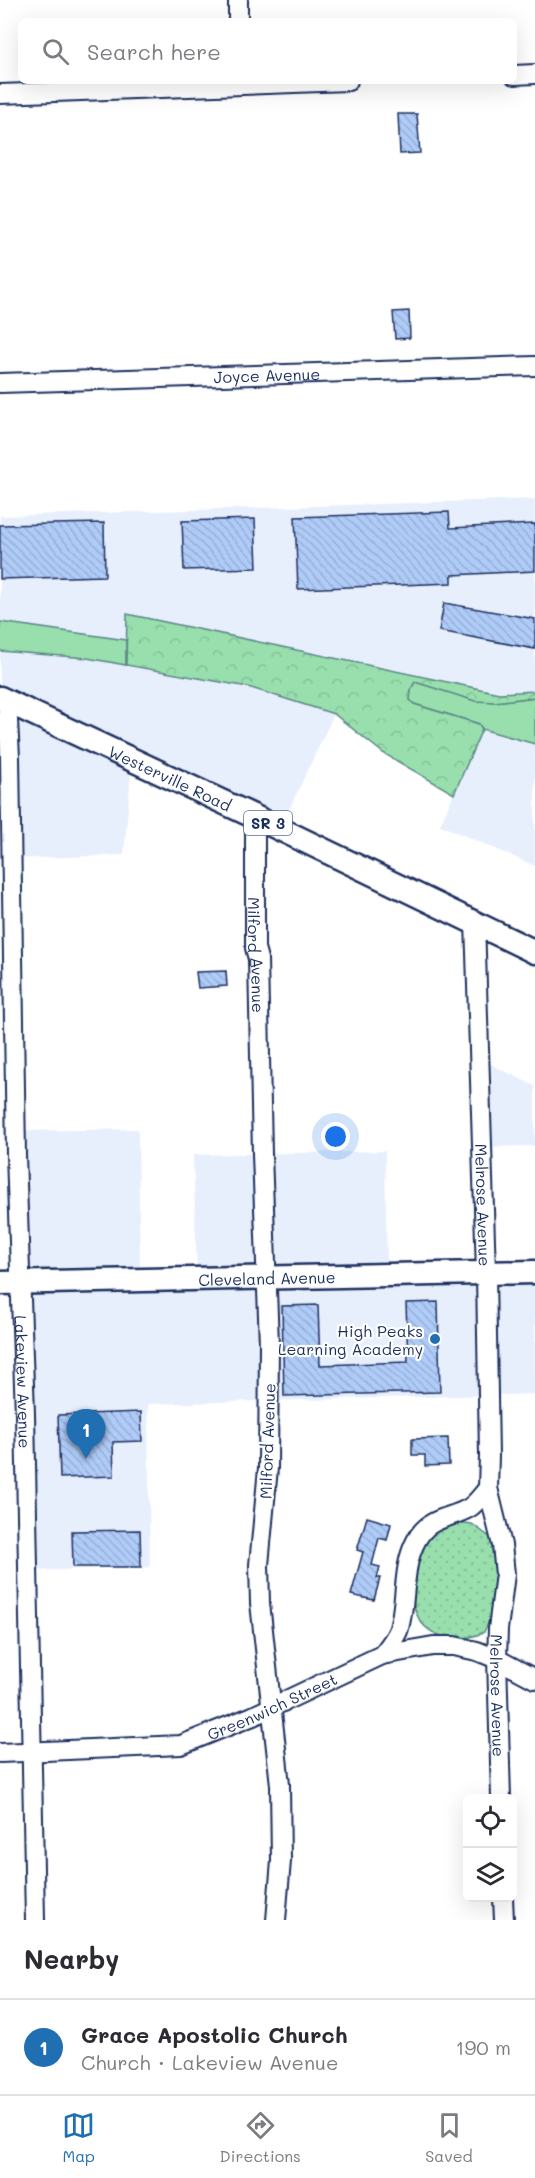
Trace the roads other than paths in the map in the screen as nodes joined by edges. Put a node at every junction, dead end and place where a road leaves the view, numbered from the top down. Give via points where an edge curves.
1 (238, 0) edge
2 (238, 18) edge
3 (535, 74) edge
4 (517, 75) edge
5 (217, 84) edge
6 (0, 94) edge
7 (535, 366) edge
8 (0, 383) edge
9 (3, 699) edge
10 (255, 817) junction
11 (475, 921) junction
12 (535, 952) edge
13 (535, 1272) edge
14 (486, 1273) junction
15 (267, 1277) junction
16 (11, 1283) edge
17 (488, 1488) junction
18 (382, 1655) junction
19 (497, 1659) junction
20 (535, 1679) edge
21 (271, 1708) junction
22 (33, 1752) junction
23 (0, 1753) edge
24 (501, 1794) edge
25 (503, 1902) edge
26 (35, 1920) edge
27 (276, 1920) edge
28 (504, 1920) edge

1 - 2 street
3 - 4 street
5 - 6 street
7 - 8 street, Joyce Avenue
9 - 10 main road, Westerville Road / SR 3
9 - 16 street, Lakeview Avenue via 10,768 16,1155
10 - 11 main road, Westerville Road / SR 3
10 - 15 street, Milford Avenue via 255,948
11 - 12 main road, Westerville Road / SR 3
11 - 14 street, Melrose Avenue
13 - 14 main road, Cleveland Avenue
14 - 15 main road, Cleveland Avenue
14 - 17 street, Melrose Avenue
15 - 16 main road, Cleveland Avenue
15 - 21 street, Milford Avenue via 268,1468 259,1565
16 - 22 street, Lakeview Avenue
17 - 18 street via 468,1508 428,1525 415,1542 406,1573 399,1630
17 - 19 street, Melrose Avenue via 505,1574
18 - 19 street, Greenwich Street via 454,1646
18 - 21 street, Greenwich Street
19 - 20 street, Greenwich Street
19 - 24 street, Melrose Avenue
21 - 22 street, Greenwich Street via 181,1745
21 - 27 street, Milford Avenue via 280,1785 281,1861
22 - 23 street, Greenwich Street
22 - 26 street, Lakeview Avenue
25 - 28 street

